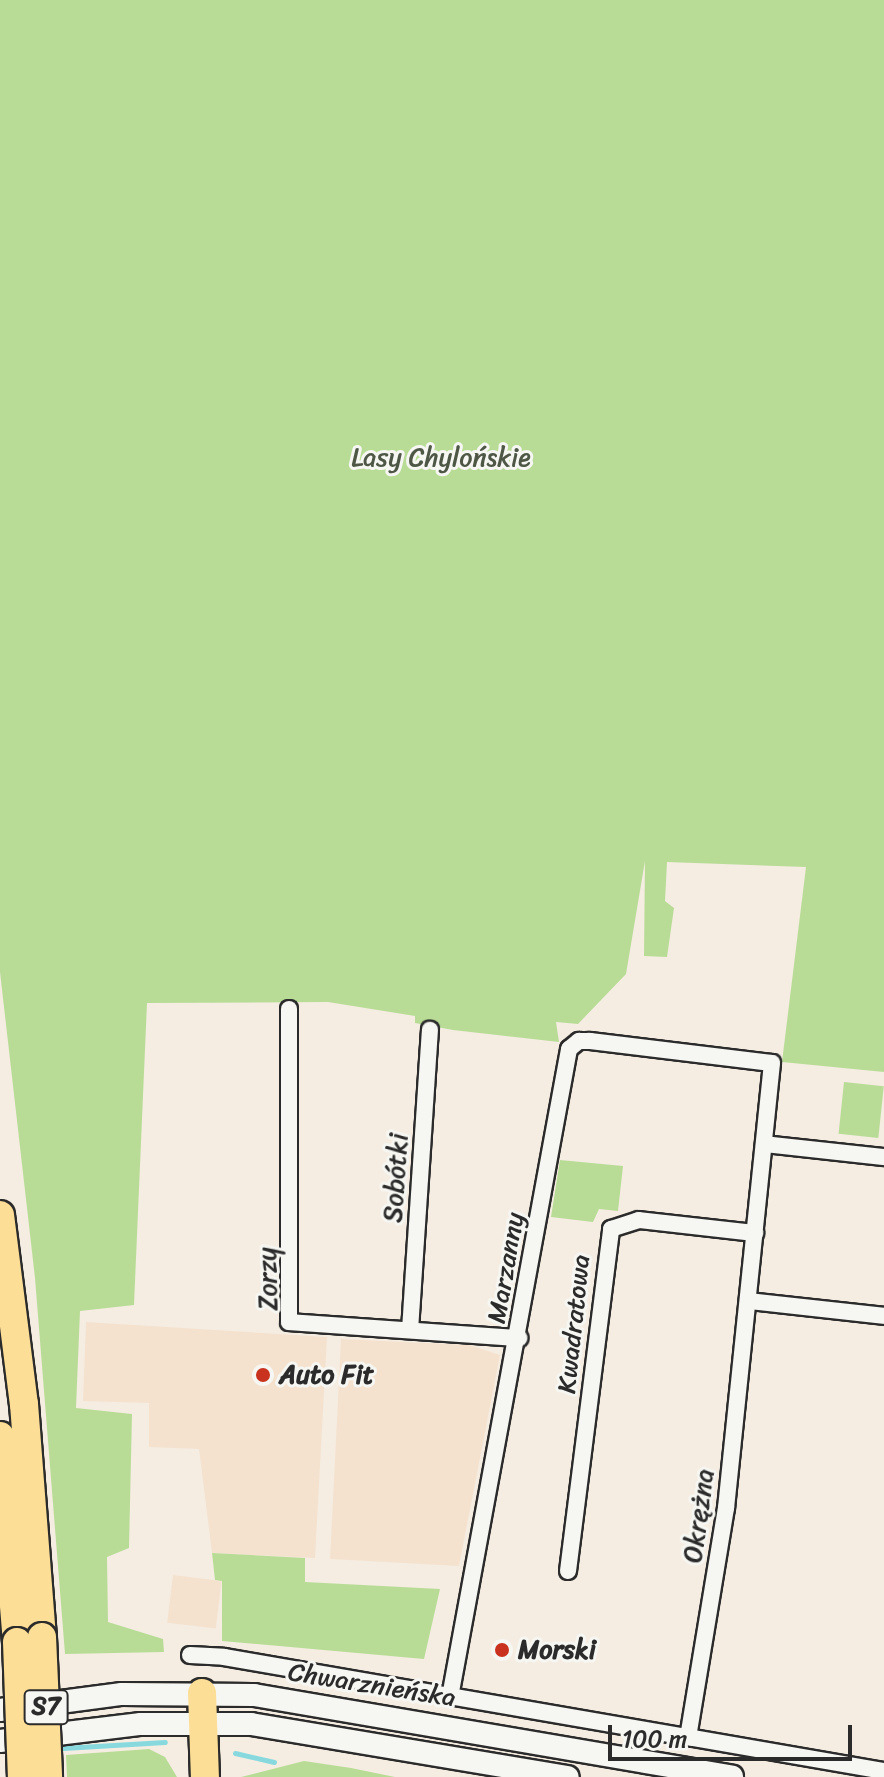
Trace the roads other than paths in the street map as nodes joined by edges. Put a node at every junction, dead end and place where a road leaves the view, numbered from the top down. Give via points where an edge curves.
1 (289, 1009) dead end
2 (430, 1030) dead end
3 (772, 1063) joint
4 (764, 1144) junction
5 (884, 1157) edge
6 (0, 1215) edge
7 (755, 1233) junction
8 (749, 1301) junction
9 (884, 1316) edge
10 (410, 1330) junction
11 (519, 1338) junction
12 (0, 1436) edge
13 (568, 1571) dead end
14 (29, 1640) junction
15 (190, 1655) dead end
16 (202, 1693) junction
17 (450, 1697) junction
18 (0, 1710) edge
19 (202, 1723) junction
20 (688, 1737) junction
21 (0, 1741) edge
22 (884, 1771) edge
23 (22, 1777) edge
24 (48, 1777) edge
25 (205, 1777) edge
26 (568, 1777) edge
27 (732, 1777) edge

1 - 10 street, Zorzy via 289,1322
2 - 10 street, Sobótki
3 - 4 street, Okrężna
3 - 11 street, Marzanny via 590,1041 573,1045 566,1056
4 - 5 street
4 - 7 street, Okrężna
6 - 14 highway, S7 via 24,1404
7 - 8 street, Okrężna
7 - 13 street, Kwadratowa via 639,1220 611,1229
8 - 9 street
8 - 20 street, Okrężna via 726,1508
10 - 11 street, Zorzy
11 - 17 street, Marzanny
12 - 14 highway, S7
14 - 23 highway, S7, bridge
14 - 24 highway, S7, bridge
15 - 17 street, Chwarznieńska
16 - 18 main road, Chwarznieńska via 85,1697
16 - 19 highway
16 - 27 main road, Chwarznieńska via 264,1696 404,1717
17 - 20 street, Chwarznieńska
19 - 21 main road via 88,1728
19 - 25 highway
19 - 26 main road via 325,1733
20 - 22 street, Chwarznieńska

